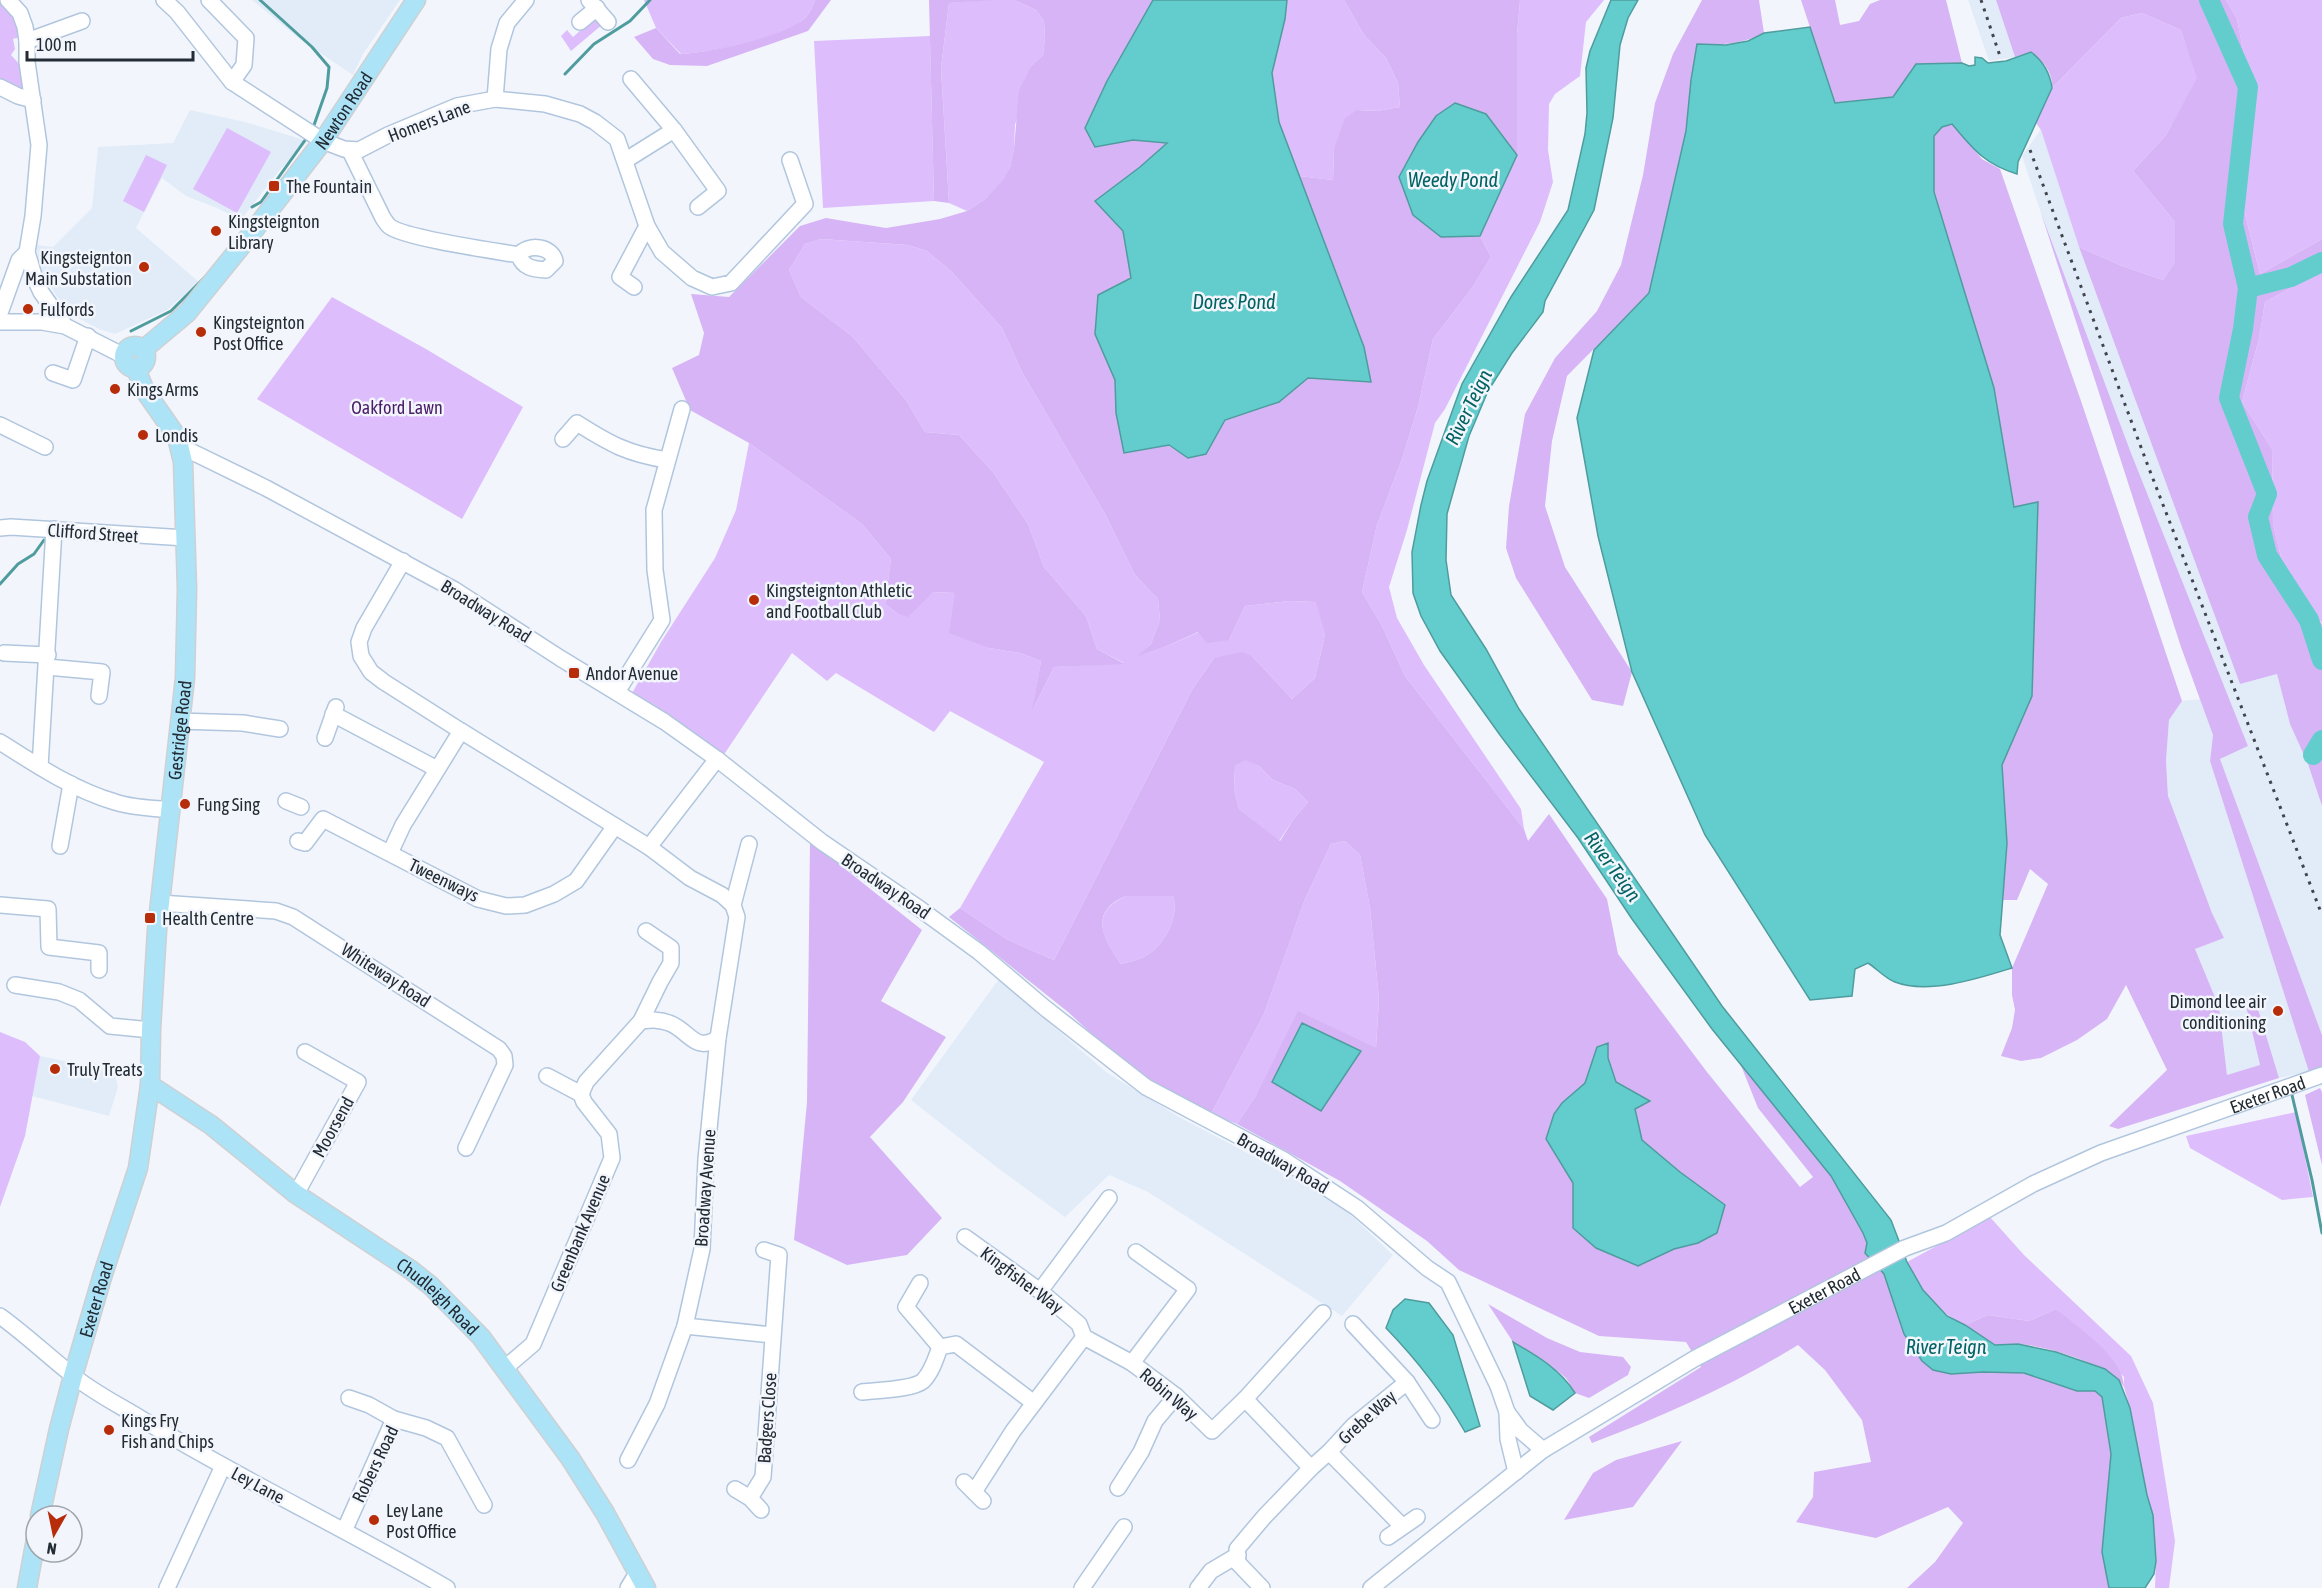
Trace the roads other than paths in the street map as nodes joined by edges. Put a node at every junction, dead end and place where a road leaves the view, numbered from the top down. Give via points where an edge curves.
1 (8, 0) edge
2 (164, 0) edge
3 (209, 0) edge
4 (416, 0) edge
5 (526, 0) edge
6 (593, 4) edge
7 (82, 21) dead end
8 (580, 22) dead end
9 (608, 22) dead end
10 (27, 41) junction
11 (631, 79) dead end
12 (232, 82) junction
13 (0, 87) edge
14 (495, 99) junction
15 (33, 100) junction
16 (674, 130) junction
17 (318, 138) junction
18 (350, 151) junction
19 (626, 160) junction
20 (790, 160) dead end
21 (698, 207) dead end
22 (647, 226) junction
23 (27, 252) junction
24 (519, 255) dead end
25 (634, 287) dead end
26 (0, 313) edge
27 (0, 322) edge
28 (65, 326) junction
29 (88, 336) junction
30 (130, 362) junction
31 (53, 373) dead end
32 (682, 409) dead end
33 (4, 426) edge
34 (563, 438) dead end
35 (0, 442) edge
36 (180, 446) junction
37 (45, 447) dead end
38 (667, 460) junction
39 (0, 528) edge
40 (54, 529) junction
41 (186, 538) junction
42 (403, 561) junction
43 (4, 653) dead end
44 (47, 661) junction
45 (617, 692) junction
46 (99, 696) dead end
47 (179, 721) junction
48 (280, 729) dead end
49 (461, 731) junction
50 (325, 738) dead end
51 (0, 742) edge
52 (717, 759) junction
53 (40, 767) junction
54 (437, 769) junction
55 (71, 784) junction
56 (286, 801) dead end
57 (171, 810) junction
58 (311, 812) junction
59 (615, 826) junction
60 (298, 841) dead end
61 (749, 844) dead end
62 (60, 846) dead end
63 (649, 847) junction
64 (390, 853) junction
65 (160, 903) junction
66 (0, 905) edge
67 (733, 905) junction
68 (646, 931) dead end
69 (99, 970) dead end
70 (15, 985) dead end
71 (641, 1021) junction
72 (151, 1030) junction
73 (718, 1038) junction
74 (305, 1052) dead end
75 (2320, 1075) edge
76 (547, 1076) dead end
77 (150, 1085) junction
78 (581, 1094) junction
79 (466, 1148) dead end
80 (296, 1194) junction
81 (1109, 1198) dead end
82 (965, 1237) dead end
83 (764, 1250) dead end
84 (1136, 1252) dead end
85 (920, 1283) dead end
86 (1040, 1291) junction
87 (1323, 1313) dead end
88 (0, 1316) edge
89 (1353, 1324) dead end
90 (685, 1326) junction
91 (1082, 1331) junction
92 (772, 1335) junction
93 (940, 1347) junction
94 (1132, 1363) junction
95 (505, 1368) junction
96 (73, 1376) junction
97 (1407, 1382) junction
98 (862, 1392) dead end
99 (1176, 1396) junction
100 (349, 1398) dead end
101 (1245, 1399) junction
102 (1034, 1403) junction
103 (1507, 1413) junction
104 (394, 1419) junction
105 (1432, 1420) dead end
106 (1544, 1450) junction
107 (1329, 1452) junction
108 (628, 1460) dead end
109 (223, 1466) junction
110 (1311, 1468) junction
111 (1516, 1472) junction
112 (1118, 1488) dead end
113 (735, 1489) dead end
114 (974, 1492) dead end
115 (750, 1498) junction
116 (43, 1504) edge
117 (484, 1505) dead end
118 (761, 1510) dead end
119 (1417, 1517) dead end
120 (1402, 1526) junction
121 (1124, 1527) dead end
122 (345, 1529) junction
123 (1388, 1537) dead end
124 (1238, 1556) junction
125 (31, 1564) edge
126 (637, 1583) edge
127 (27, 1588) edge
128 (167, 1588) edge
129 (447, 1588) edge
130 (1082, 1588) edge
131 (1198, 1588) edge
132 (1262, 1588) edge
133 (1371, 1588) edge

1 - 10 street via 20,13
2 - 12 street
3 - 12 street via 246,38 244,65
4 - 17 main road, Newton Road
5 - 14 street via 507,23 499,49
6 - 8 street
6 - 9 street
7 - 10 street
10 - 15 street
11 - 16 street
12 - 17 street
13 - 15 street
14 - 18 street, Homers Lane via 457,106
14 - 19 street, Homers Lane via 545,104 580,114 617,139
15 - 23 street via 39,161
16 - 19 street
16 - 21 street via 718,191
17 - 18 street
17 - 30 main road, Newton Road via 191,309 144,350 145,363
18 - 24 street via 390,227
19 - 22 street, Homers Lane
20 - 22 street, Homers Lane via 805,204 731,283 712,287 692,278 662,252
22 - 25 street via 620,277
23 - 26 street via 19,260
23 - 28 street via 41,292
27 - 28 street
28 - 29 street
29 - 30 street
29 - 31 street via 72,380
30 - 36 main road
32 - 38 street
33 - 35 street
33 - 37 street
34 - 38 street via 577,423 610,445 639,456
36 - 41 main road, Gestridge Road
36 - 42 street, Broadway Road
38 - 45 street via 654,510 653,536 662,620
39 - 40 street, Clifford Street
40 - 41 street, Clifford Street
40 - 44 street
41 - 47 main road, Gestridge Road via 186,639
42 - 45 street, Broadway Road
42 - 49 street via 364,628 359,642 362,656 371,672 384,682
43 - 44 street
44 - 46 street via 102,672
44 - 53 street
45 - 52 street, Broadway Road
47 - 48 street via 243,723
47 - 57 main road, Gestridge Road
49 - 54 street
49 - 59 street
50 - 54 street via 335,710
51 - 53 street
52 - 63 street
52 - 103 street, Broadway Road via 822,842 979,952 1146,1087 1284,1160 1349,1203 1448,1282
53 - 55 street
54 - 64 street
55 - 57 street via 115,802
55 - 62 street
56 - 58 street, Tweenways
57 - 65 main road, Gestridge Road
58 - 60 street via 305,843
58 - 64 street, Tweenways
59 - 63 street
59 - 64 street, Tweenways via 576,881 525,905 506,906 478,899
61 - 67 street, Broadway Avenue
63 - 67 street
65 - 72 main road, Gestridge Road
65 - 79 street, Whiteway Road via 276,911 293,917 499,1049 505,1065
66 - 69 street via 48,909 49,947 99,953
67 - 73 street, Broadway Avenue via 737,917
68 - 71 street via 671,948 671,963
70 - 72 street via 59,992 79,1000 110,1026
71 - 73 street via 669,1023 697,1043
71 - 78 street via 586,1082
72 - 77 main road, Gestridge Road
73 - 90 street, Broadway Avenue via 702,1249
74 - 80 street, Moorsend via 358,1082
75 - 106 street, Exeter Road via 2101,1153 2033,1184 1946,1233 1905,1248 1669,1372
76 - 78 street, Greenbank Avenue
77 - 80 main road, Chudleigh Road via 211,1125
77 - 96 main road, Exeter Road via 138,1168
78 - 95 street, Greenbank Avenue via 609,1134 612,1158 533,1344
80 - 95 main road, Chudleigh Road via 431,1286
81 - 86 street
82 - 86 street, Kingfisher Way
83 - 92 street, Badgers Close via 778,1255
84 - 94 street via 1188,1289
85 - 93 street via 906,1307
86 - 91 street, Kingfisher Way
87 - 101 street, Robin Way
88 - 96 street, Ley Lane
89 - 97 street, Grebe Way
90 - 92 street
90 - 108 street, Broadway Avenue via 657,1404
91 - 94 street, Robin Way
91 - 102 street
92 - 115 street, Badgers Close via 763,1477
93 - 98 street via 921,1383
93 - 102 street via 956,1344
94 - 99 street, Robin Way
95 - 126 main road, Chudleigh Road via 605,1513
96 - 109 street, Ley Lane
96 - 116 main road, Exeter Road
97 - 105 street, Grebe Way
97 - 107 street, Grebe Way via 1353,1426
99 - 101 street, Robin Way via 1212,1431
99 - 112 street via 1155,1421
100 - 104 street
101 - 110 street
102 - 114 street
103 - 106 street, Broadway Road
103 - 111 street, Broadway Road
104 - 117 street, Robers Road via 447,1438
104 - 122 street, Robers Road
106 - 111 street, Exeter Road
107 - 110 street
107 - 120 street
109 - 122 street, Ley Lane
109 - 128 street
110 - 124 street via 1237,1549
111 - 133 street, Exeter Road
113 - 115 street
115 - 118 street
119 - 120 street
120 - 123 street
121 - 130 street
122 - 129 street, Ley Lane
124 - 131 street via 1211,1571
124 - 132 street via 1238,1563
125 - 127 main road

